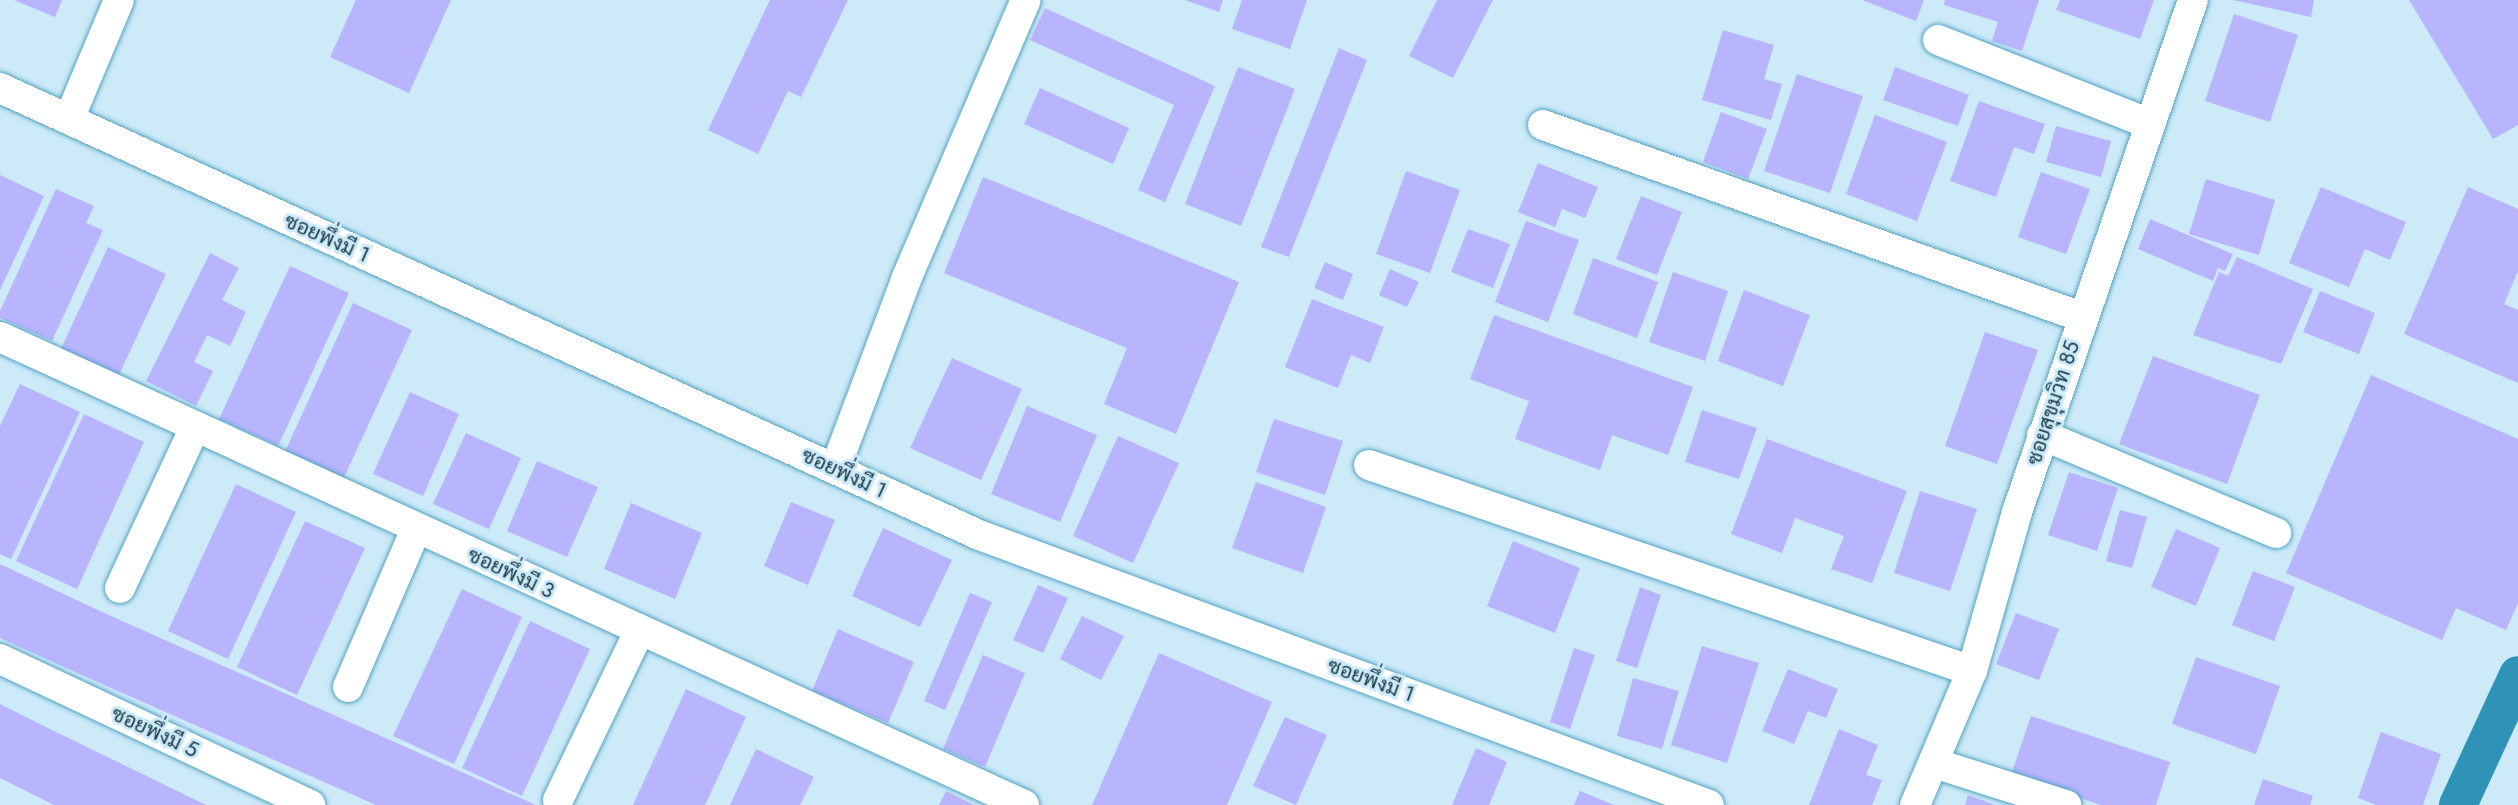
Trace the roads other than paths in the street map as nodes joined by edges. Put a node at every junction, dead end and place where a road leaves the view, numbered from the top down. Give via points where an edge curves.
1 (119, 0) edge
2 (1026, 0) edge
3 (2193, 0) edge
4 (1938, 40) dead end
5 (0, 88) edge
6 (69, 119) junction
7 (1544, 124) dead end
8 (2150, 124) junction
9 (2082, 317) junction
10 (0, 337) edge
11 (195, 427) junction
12 (2042, 435) junction
13 (1369, 465) dead end
14 (835, 469) junction
15 (416, 529) junction
16 (2276, 533) dead end
17 (120, 588) dead end
18 (639, 632) junction
19 (0, 659) edge
20 (1972, 671) junction
21 (348, 687) dead end
22 (1934, 763) junction
23 (558, 800) dead end
24 (310, 805) edge
25 (1024, 805) edge
26 (1709, 805) edge
27 (1915, 805) edge
28 (2066, 805) edge

1 - 6 street
2 - 14 street via 907,277
3 - 8 street, ซอยสุขุมวิท 85
4 - 8 street
5 - 6 street, ซอยพึ่งมี 1
6 - 14 street, ซอยพึ่งมี 1
7 - 9 street
8 - 9 street, ซอยสุขุมวิท 85
9 - 12 street, ซอยสุขุมวิท 85
10 - 11 street, ซอยพึ่งมี 3
11 - 15 street, ซอยพึ่งมี 3
11 - 17 street
12 - 16 street
12 - 20 street, ซอยสุขุมวิท 85
13 - 20 street
14 - 26 street, ซอยพึ่งมี 1 via 979,535
15 - 18 street, ซอยพึ่งมี 3
15 - 21 street
18 - 23 street
18 - 25 street, ซอยพึ่งมี 3
19 - 24 street, ซอยพึ่งมี 5
20 - 22 street, ซอยสุขุมวิท 85
22 - 27 street, ซอยสุขุมวิท 85
22 - 28 street

